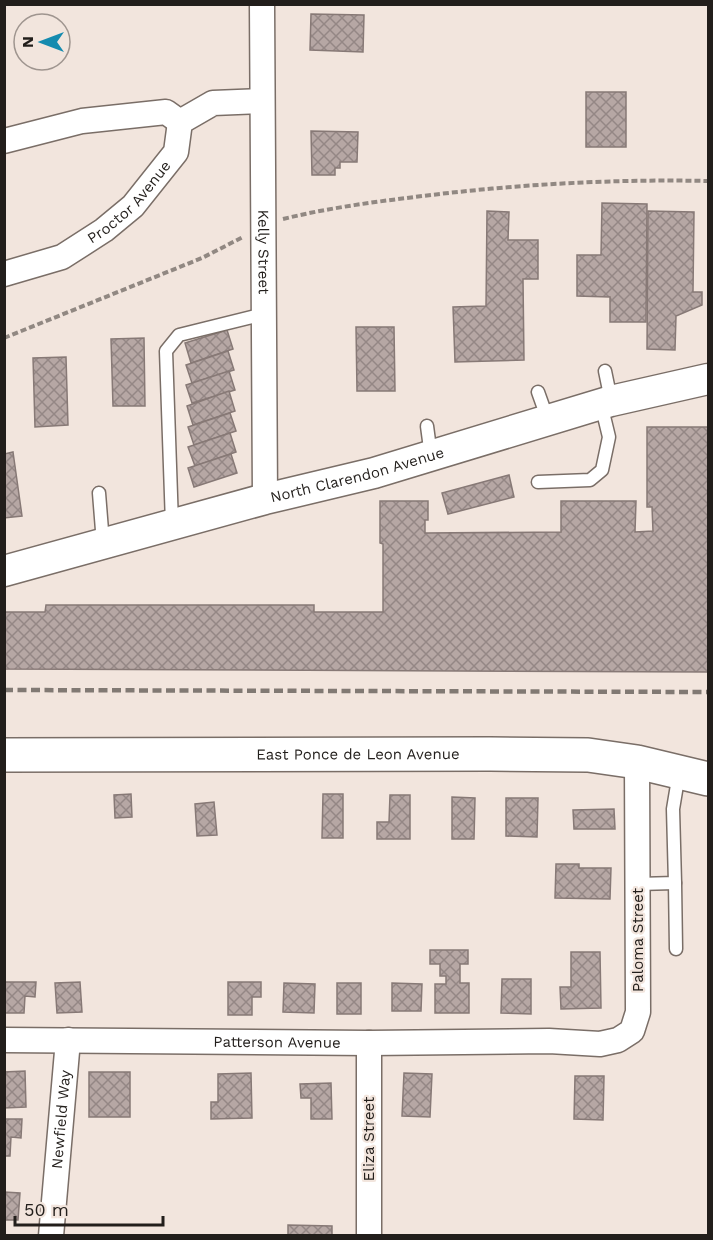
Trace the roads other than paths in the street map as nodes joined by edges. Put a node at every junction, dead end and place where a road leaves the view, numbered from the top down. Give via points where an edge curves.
1 (262, 4) edge
2 (262, 101) junction
3 (180, 122) junction
4 (4, 141) edge
5 (4, 274) edge
6 (264, 314) junction
7 (605, 371) dead end
8 (708, 379) edge
9 (538, 392) dead end
10 (606, 403) junction
11 (548, 420) junction
12 (428, 426) dead end
13 (431, 457) junction
14 (538, 482) dead end
15 (99, 493) dead end
16 (265, 499) junction
17 (172, 525) junction
18 (103, 544) junction
19 (4, 572) edge
20 (4, 755) edge
21 (637, 762) junction
22 (694, 775) edge
23 (675, 883) junction
24 (638, 884) junction
25 (676, 949) dead end
26 (4, 1040) edge
27 (68, 1040) junction
28 (549, 1041) joint
29 (369, 1043) junction
30 (51, 1236) edge
31 (369, 1236) edge

1 - 2 street, Kelly Street
2 - 3 street via 213,104
2 - 6 street, Kelly Street
3 - 4 street via 166,112 82,121
3 - 5 street, Proctor Avenue via 176,152 133,206 62,257
6 - 16 street, Kelly Street
6 - 17 lane via 179,335 166,351
7 - 10 lane
8 - 10 street, North Clarendon Avenue
9 - 11 lane
10 - 11 street, North Clarendon Avenue
10 - 14 lane via 609,437 602,470 590,480
11 - 13 street, North Clarendon Avenue
12 - 13 lane
13 - 16 street, North Clarendon Avenue
15 - 18 lane
16 - 17 street, North Clarendon Avenue
17 - 18 street, North Clarendon Avenue
18 - 19 street, North Clarendon Avenue
20 - 21 main road, East Ponce de Leon Avenue via 588,755
21 - 22 main road, East Ponce de Leon Avenue
21 - 24 street, Paloma Street
22 - 23 lane via 673,809
23 - 24 lane
23 - 25 lane
24 - 28 street, Paloma Street via 638,1012 632,1032 600,1044
26 - 27 street, Patterson Avenue
27 - 29 street, Patterson Avenue
27 - 30 street, Newfield Way
28 - 29 street, Patterson Avenue
29 - 31 street, Eliza Street

